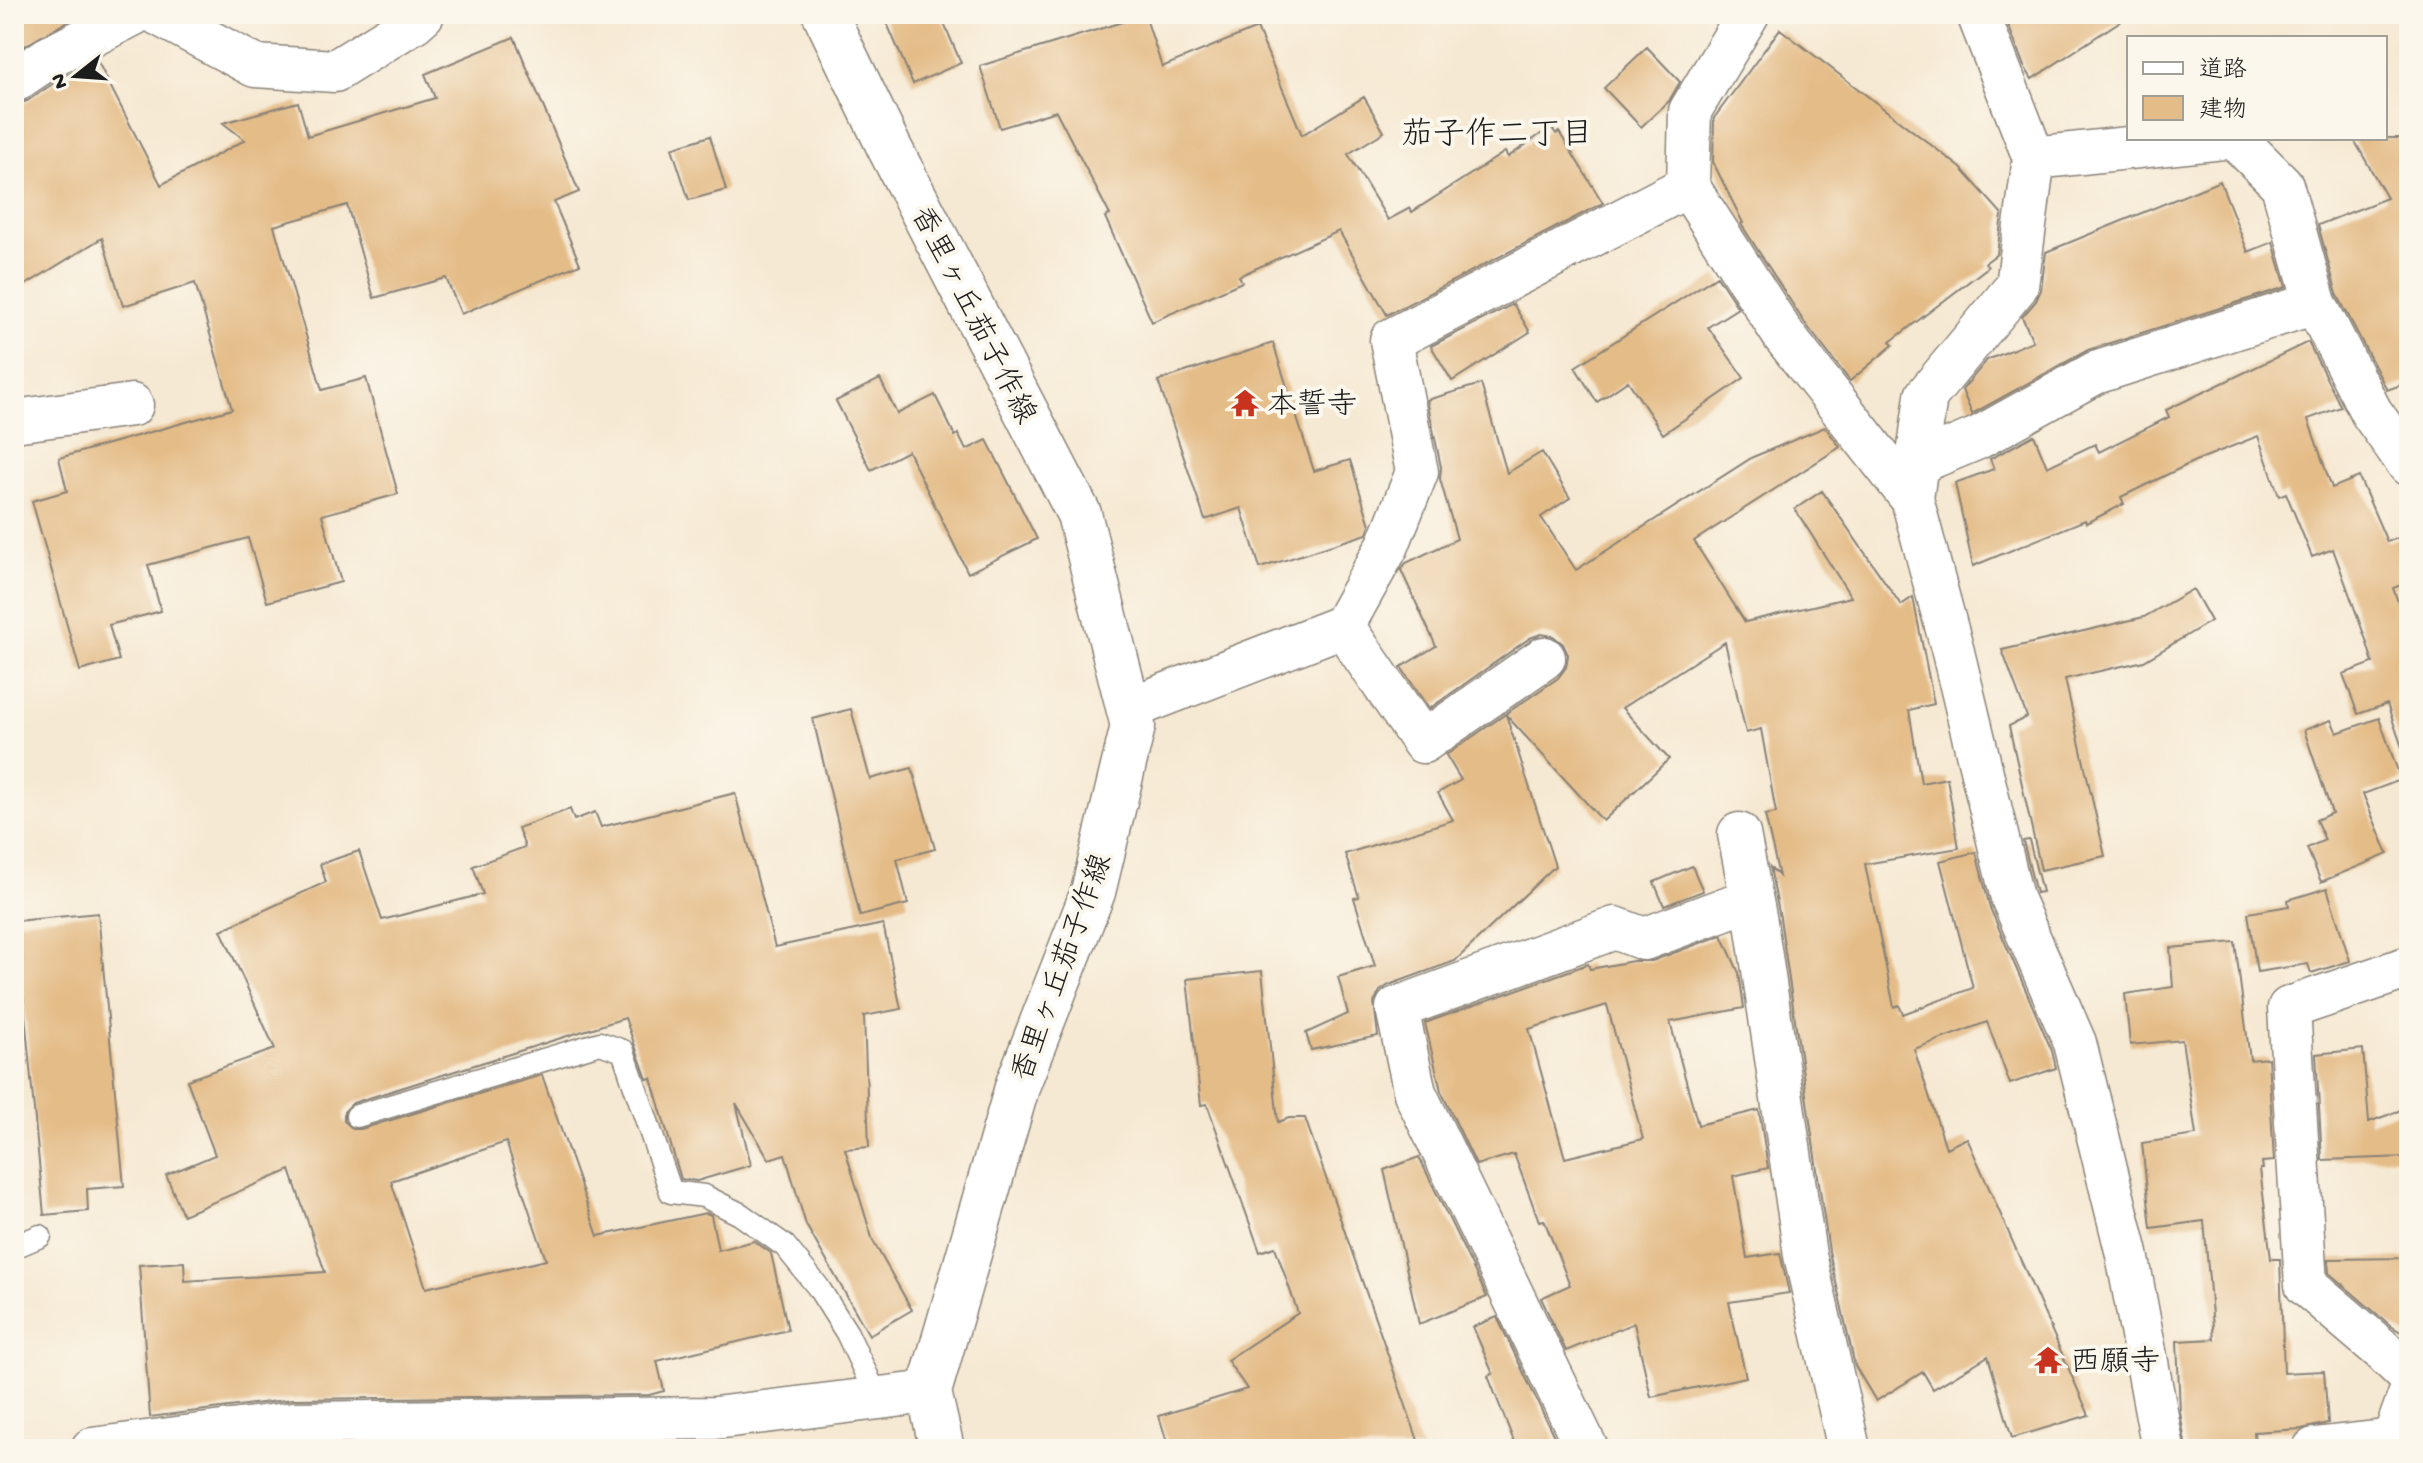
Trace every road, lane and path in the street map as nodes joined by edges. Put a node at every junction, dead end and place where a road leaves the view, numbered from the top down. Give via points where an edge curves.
1 (134, 14) edge
2 (158, 14) edge
3 (423, 14) edge
4 (1748, 14) edge
5 (1978, 14) edge
6 (832, 19) edge
7 (14, 81) edge
8 (2204, 140) edge
9 (2237, 140) edge
10 (2034, 158) junction
11 (1688, 186) junction
12 (2315, 303) junction
13 (132, 405) dead end
14 (14, 421) edge
15 (2409, 465) edge
16 (1915, 481) junction
17 (1343, 626) junction
18 (1544, 658) dead end
19 (1128, 709) junction
20 (1739, 834) dead end
21 (1751, 899) junction
22 (2409, 967) edge
23 (357, 1116) dead end
24 (40, 1236) dead end
25 (14, 1247) edge
26 (2409, 1376) edge
27 (929, 1392) junction
28 (2409, 1396) edge
29 (877, 1397) junction
30 (643, 1434) edge
31 (295, 1436) edge
32 (2401, 1442) edge
33 (92, 1449) edge
34 (942, 1449) edge
35 (1587, 1449) edge
36 (1849, 1449) edge
37 (2163, 1449) edge
38 (2314, 1449) edge

1 - 7 street
2 - 3 street via 255,66 335,71
4 - 11 street via 1690,111
5 - 10 street
6 - 19 street, 香里ヶ丘茄子作線 via 889,147 1079,514
8 - 10 street
9 - 12 street via 2282,185
10 - 16 street via 2017,286 1926,396
11 - 16 street via 1784,336
11 - 17 street via 1391,340 1417,472 1388,545
12 - 15 street via 2371,412
12 - 16 street via 2095,373 1978,438
13 - 14 street
16 - 37 street via 2012,898 2075,1043 2127,1254
17 - 18 street via 1423,742
17 - 19 street
19 - 27 street, 香里ヶ丘茄子作線 via 1133,726 1093,892 1018,1084
20 - 21 street
21 - 35 street via 1644,939 1615,928 1397,1008 1415,1093
21 - 36 street via 1805,1255
22 - 26 street via 2289,1008 2306,1285
23 - 29 lane via 600,1043 623,1051 671,1192 704,1196 785,1246 847,1333
24 - 25 lane
27 - 29 street
27 - 34 street, 香里ヶ丘茄子作線
28 - 32 street
29 - 30 street via 715,1418
30 - 31 street
31 - 33 street
32 - 38 street

